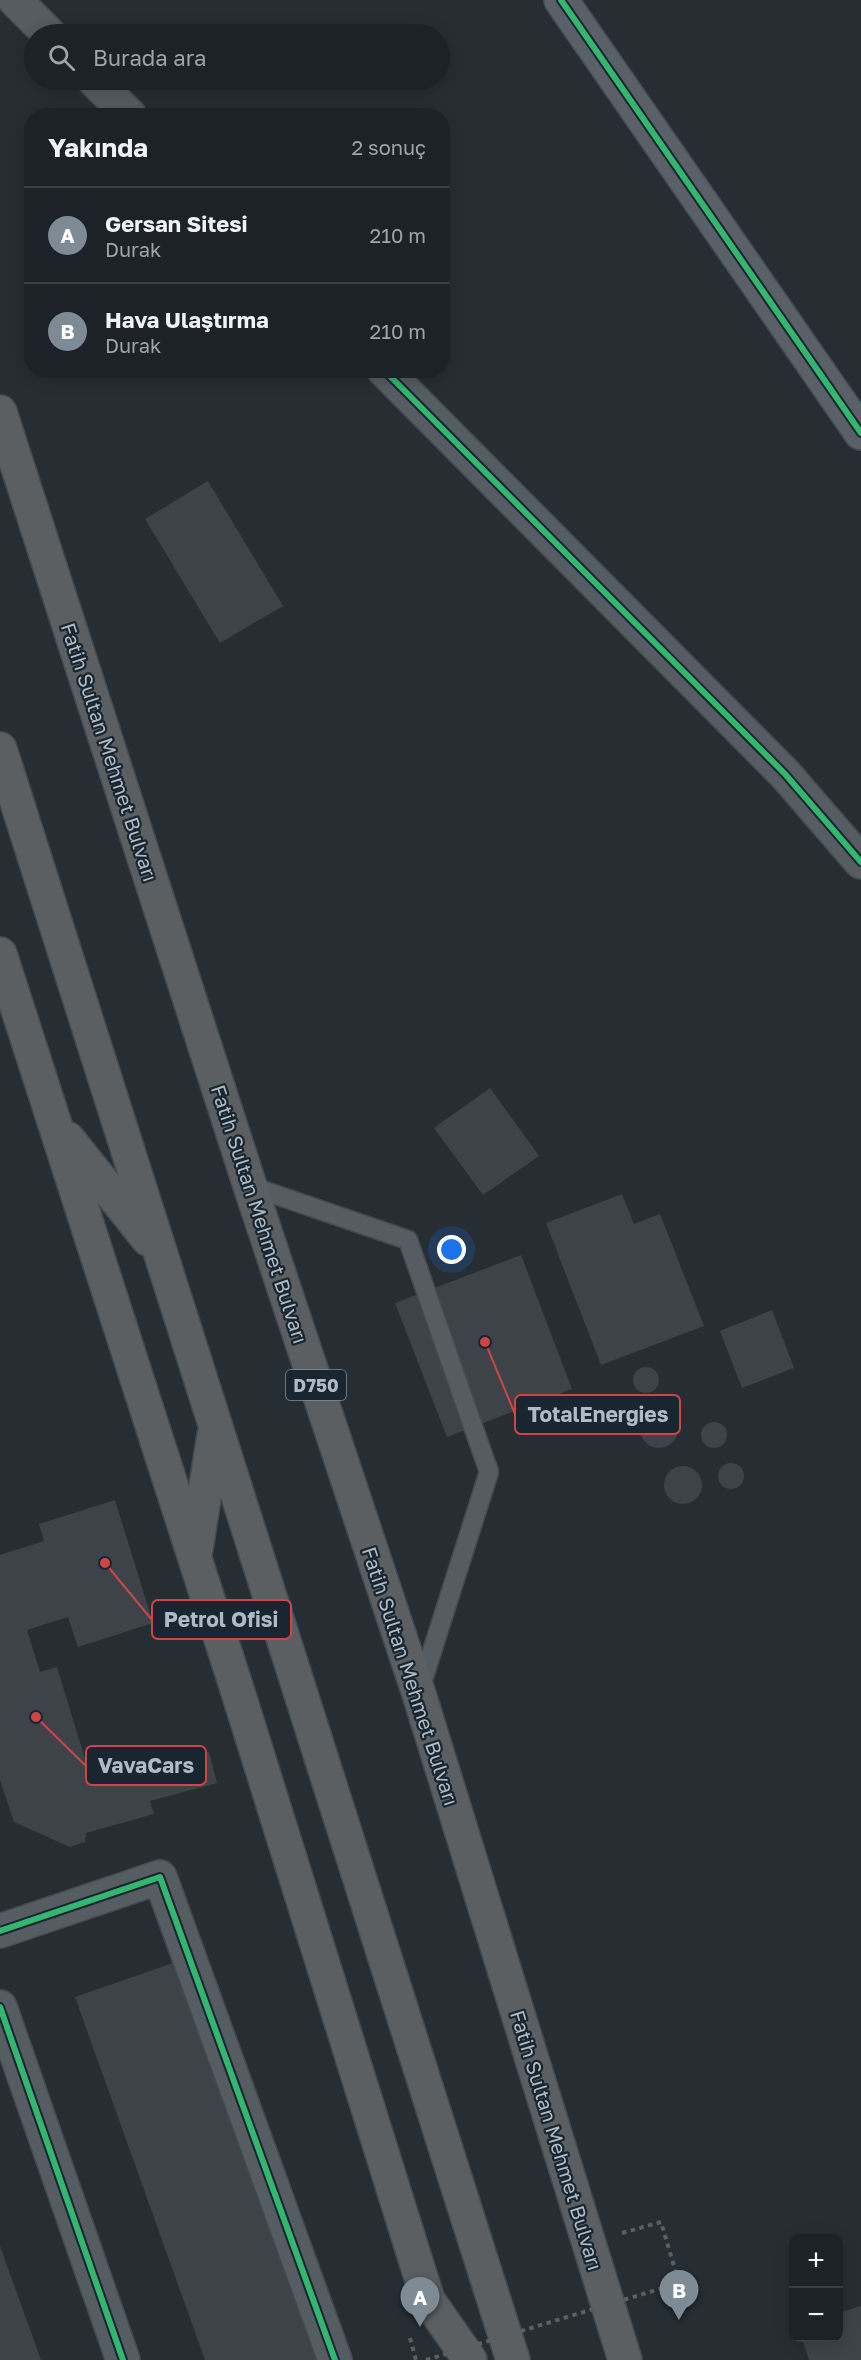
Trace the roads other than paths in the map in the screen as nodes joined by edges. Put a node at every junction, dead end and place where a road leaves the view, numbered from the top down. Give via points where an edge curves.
1 (15, 0) edge
2 (561, 0) edge
3 (39, 24) edge
4 (104, 90) edge
5 (122, 108) edge
6 (392, 378) edge
7 (0, 412) edge
8 (861, 433) edge
9 (0, 749) edge
10 (861, 862) edge
11 (0, 954) edge
12 (55, 1124) junction
13 (250, 1186) junction
14 (160, 1254) junction
15 (215, 1427) junction
16 (195, 1557) junction
17 (419, 1694) junction
18 (0, 1931) edge
19 (0, 2007) edge
20 (123, 2360) edge
21 (335, 2360) edge
22 (470, 2360) edge
23 (513, 2360) edge
24 (625, 2360) edge

1 - 3 street
2 - 8 street
4 - 5 street
6 - 10 street via 785,774
7 - 13 highway, Fatih Sultan Mehmet Bulvarı / D750
9 - 14 highway
11 - 12 highway
12 - 14 highway
12 - 16 highway
13 - 17 highway, Fatih Sultan Mehmet Bulvarı / D750
13 - 17 lane via 408,1240 489,1472
14 - 15 highway
15 - 16 highway
15 - 23 highway
16 - 22 highway via 428,2300
17 - 24 highway, Fatih Sultan Mehmet Bulvarı / D750
18 - 21 street via 160,1877
19 - 20 street

